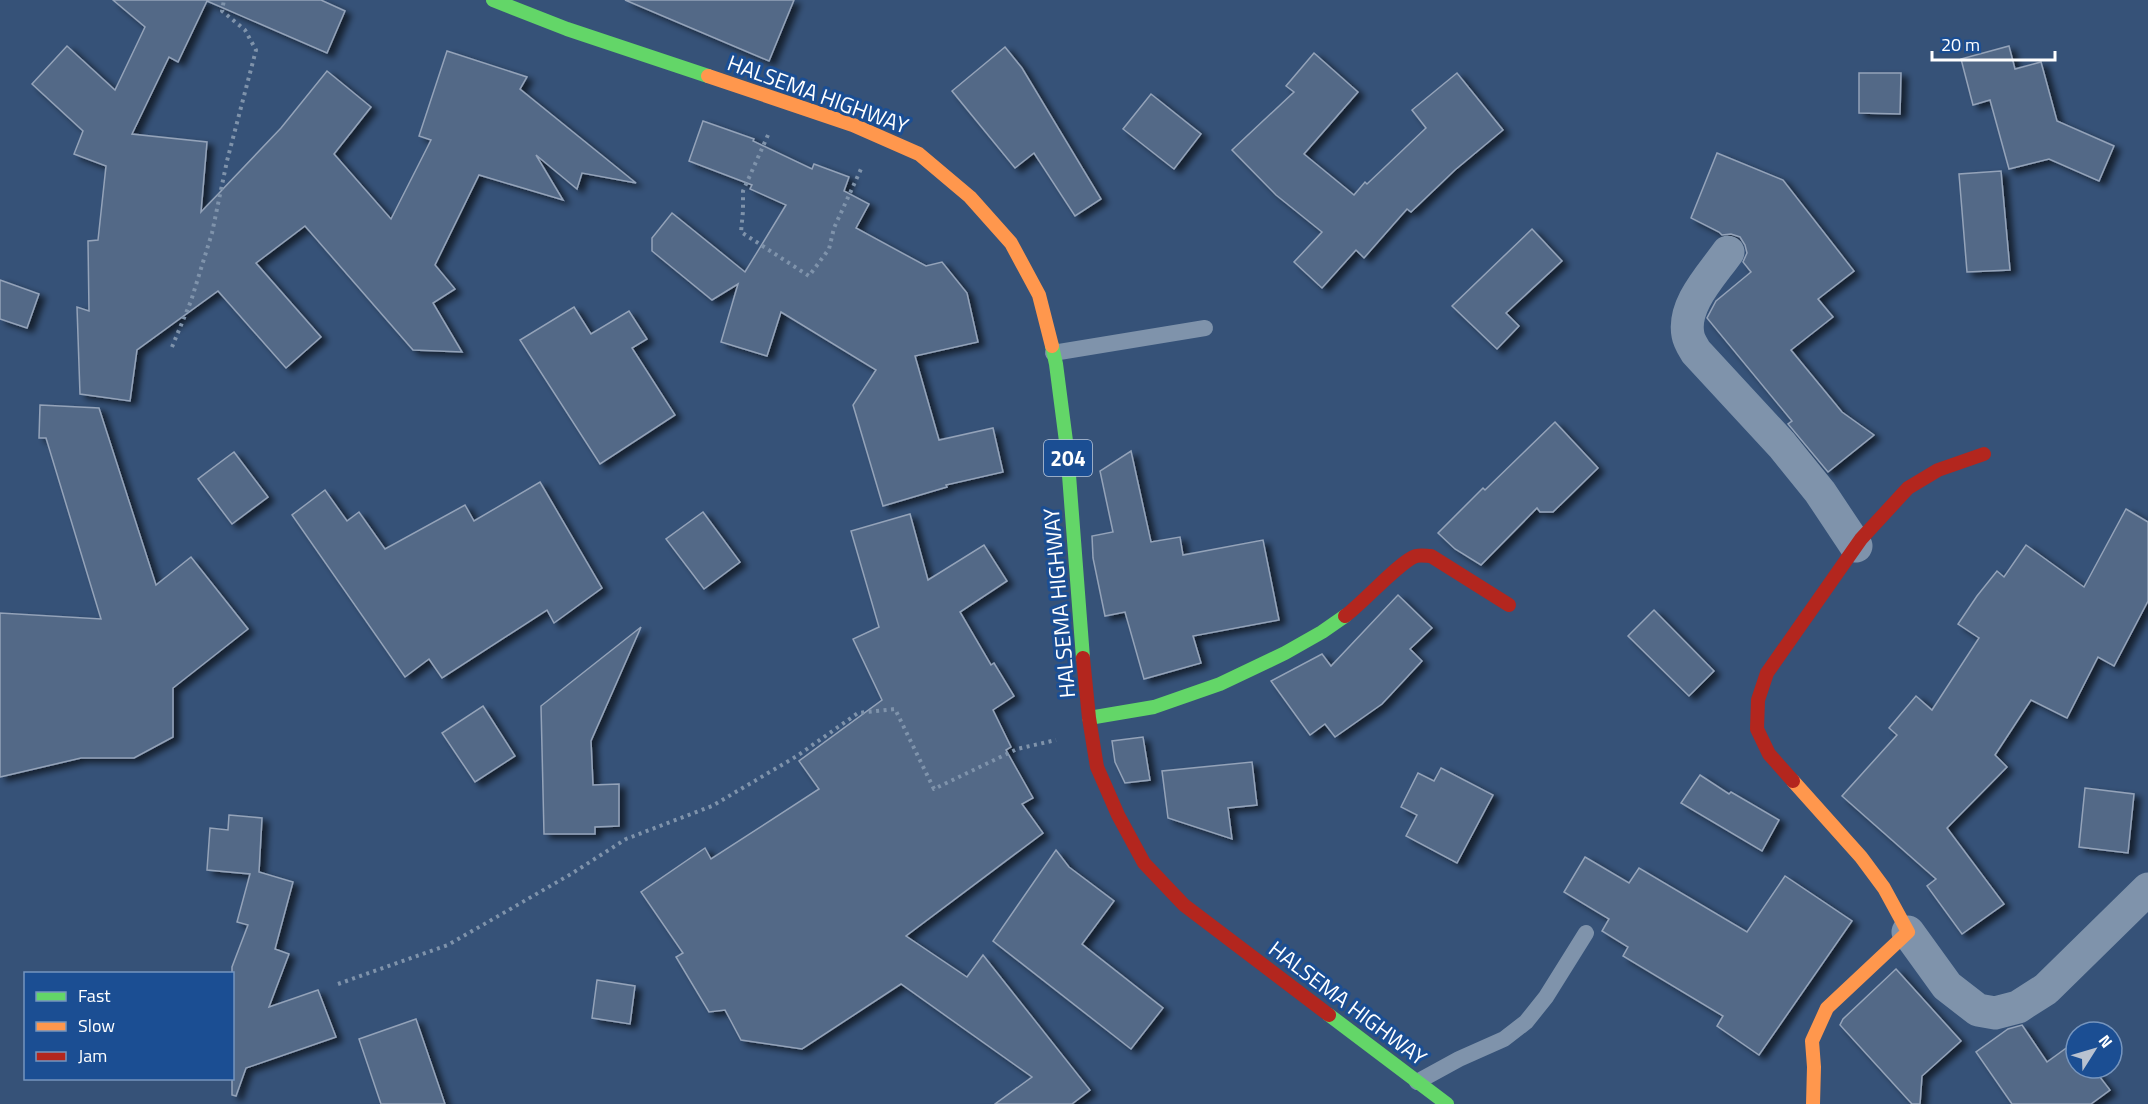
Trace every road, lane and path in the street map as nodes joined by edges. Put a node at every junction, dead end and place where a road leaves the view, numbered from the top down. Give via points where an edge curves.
1 (224, 0) edge
2 (493, 0) edge
3 (783, 101) junction
4 (876, 135) junction
5 (1728, 252) dead end
6 (1205, 328) dead end
7 (172, 348) dead end
8 (1053, 353) junction
9 (1984, 453) dead end
10 (1856, 546) junction
11 (1509, 605) dead end
12 (1091, 725) junction
13 (2148, 889) edge
14 (1908, 932) junction
15 (1586, 933) dead end
16 (339, 984) dead end
17 (1417, 1082) junction
18 (1447, 1104) edge
19 (1813, 1104) edge

1 - 7 path via 222,11 245,30 256,50 212,233
2 - 3 main road, HALSEMA HIGHWAY / 204 via 567,29
3 - 4 main road, HALSEMA HIGHWAY / 204
3 - 4 path via 743,191 741,232 809,276 829,249 834,228
4 - 8 main road, HALSEMA HIGHWAY / 204 via 919,154 970,197 1011,243 1039,296
5 - 10 street via 1694,301 1687,322 1688,336 1696,352 1820,492
6 - 8 lane
8 - 12 main road, HALSEMA HIGHWAY / 204 via 1068,449 1078,606
9 - 10 main road via 1938,470 1908,488
10 - 14 main road via 1767,673 1758,700 1757,729 1769,754 1861,857
11 - 12 main road via 1431,556 1417,556 1358,607 1285,653 1220,684
12 - 16 path via 1017,748 934,789 895,709 858,713 797,756 712,806 626,839 448,945
12 - 17 main road, HALSEMA HIGHWAY / 204 via 1097,767 1144,863 1184,905
13 - 14 street via 2046,989 2018,1007 1995,1013 1978,1010 1947,986
14 - 19 main road via 1827,1008 1812,1041
15 - 17 lane via 1526,1022 1504,1039
17 - 18 main road, HALSEMA HIGHWAY / 204

